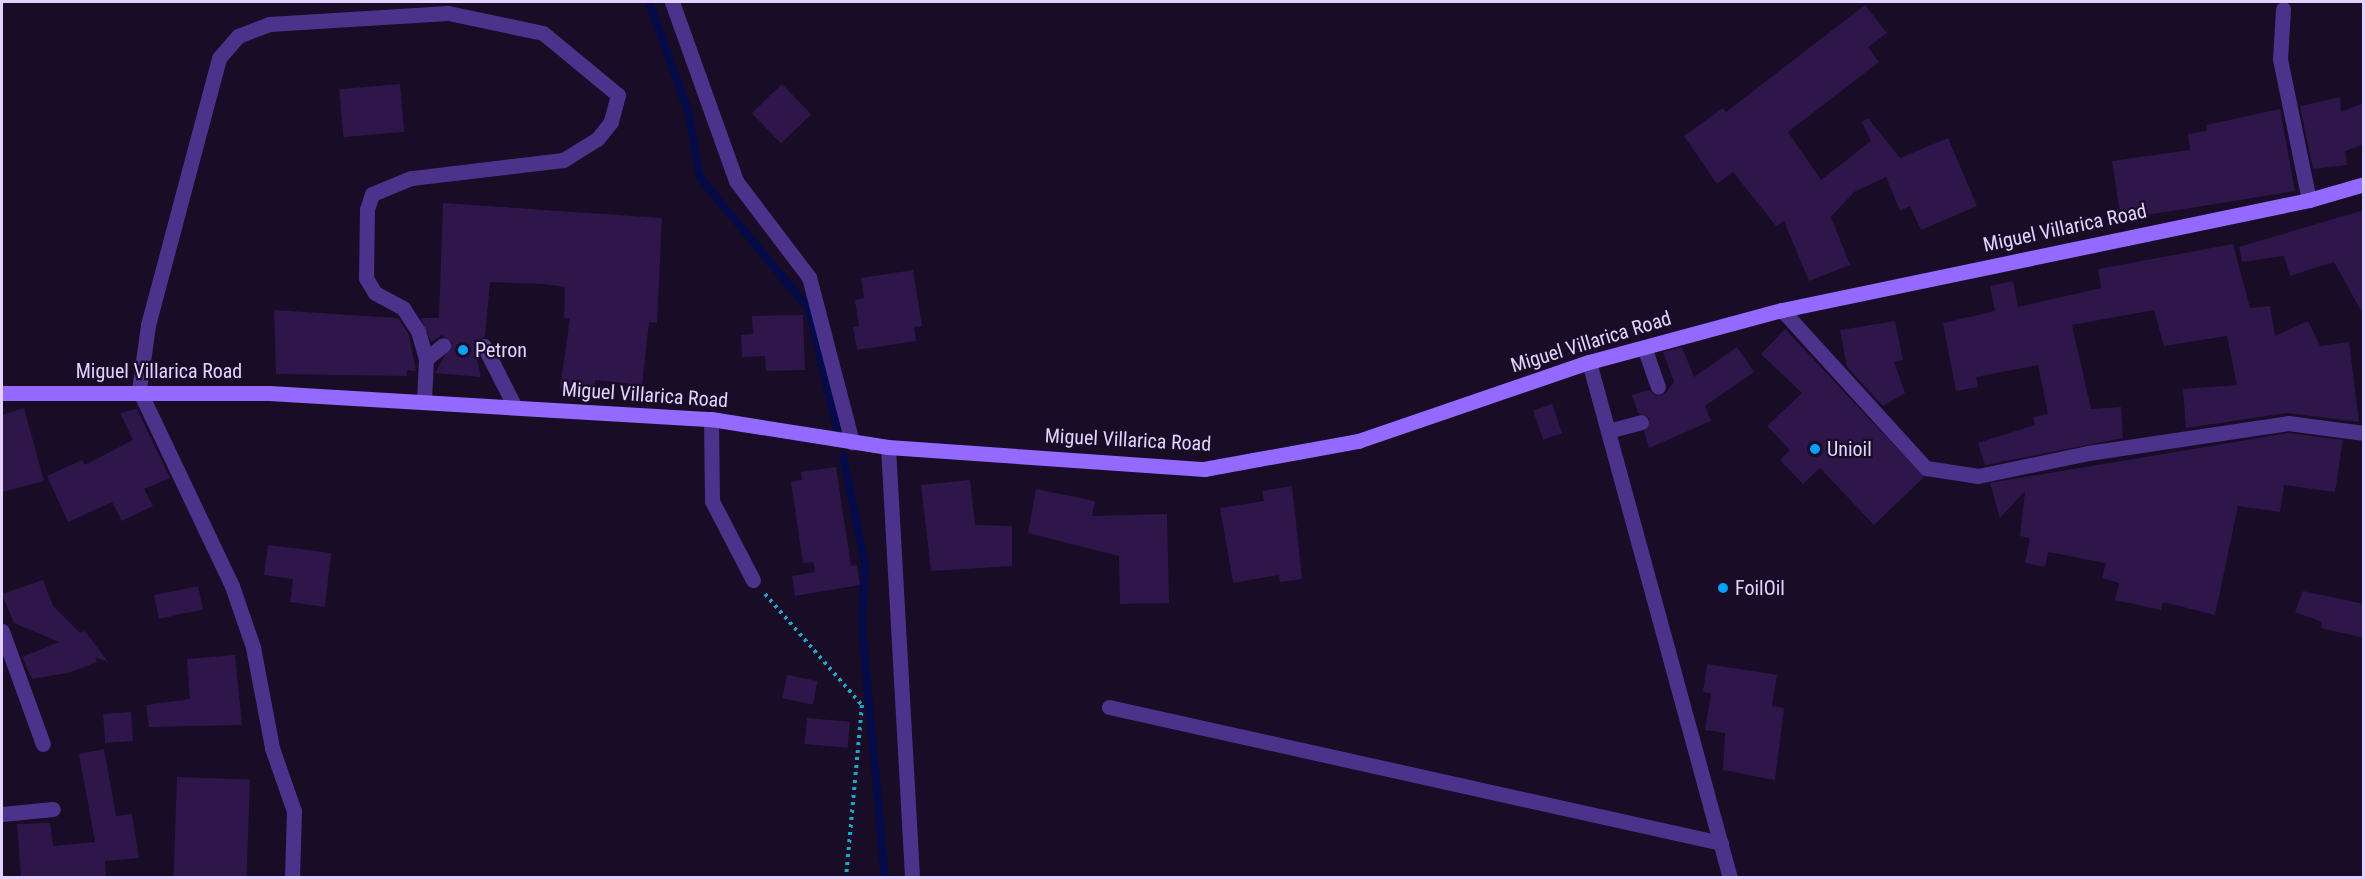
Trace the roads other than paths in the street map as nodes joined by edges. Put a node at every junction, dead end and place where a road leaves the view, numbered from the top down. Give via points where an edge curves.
1 (672, 2) edge
2 (2283, 9) dead end
3 (2364, 183) edge
4 (2309, 200) junction
5 (1782, 310) junction
6 (443, 345) dead end
7 (484, 346) dead end
8 (1644, 347) junction
9 (426, 359) junction
10 (1589, 362) junction
11 (1658, 387) dead end
12 (139, 390) junction
13 (2, 393) edge
14 (424, 401) junction
15 (515, 407) junction
16 (711, 419) junction
17 (1641, 422) dead end
18 (1608, 431) junction
19 (2364, 433) edge
20 (852, 442) junction
21 (888, 447) junction
22 (753, 580) road end
23 (2, 631) edge
24 (1109, 707) dead end
25 (43, 744) dead end
26 (53, 809) dead end
27 (2, 814) edge
28 (1720, 843) junction
29 (292, 878) edge
30 (912, 878) edge
31 (1730, 878) edge

1 - 20 street via 736,181 809,277
2 - 4 street via 2280,59
3 - 4 main road, Miguel Villarica Road
4 - 5 main road, Miguel Villarica Road
5 - 8 main road, Miguel Villarica Road
5 - 19 street via 1926,468 1978,476 2133,445 2288,423
6 - 9 street
7 - 15 street
8 - 10 main road, Miguel Villarica Road
8 - 11 street
9 - 12 street via 418,331 403,308 375,293 366,278 367,209 372,194 411,178 563,160 597,139 610,122 618,95 543,33 448,13 269,24 238,36 219,58 148,325
9 - 14 street
10 - 18 street
10 - 21 main road, Miguel Villarica Road via 1358,441 1204,469
12 - 13 main road, Miguel Villarica Road
12 - 14 main road, Miguel Villarica Road
12 - 29 street via 232,586 253,647 272,748 294,811
14 - 15 main road, Miguel Villarica Road
15 - 16 main road, Miguel Villarica Road
16 - 20 main road, Miguel Villarica Road
16 - 22 street via 712,501
17 - 18 street
18 - 28 street
20 - 21 main road, Miguel Villarica Road
21 - 30 street
23 - 25 street
24 - 28 street
26 - 27 street
28 - 31 street

